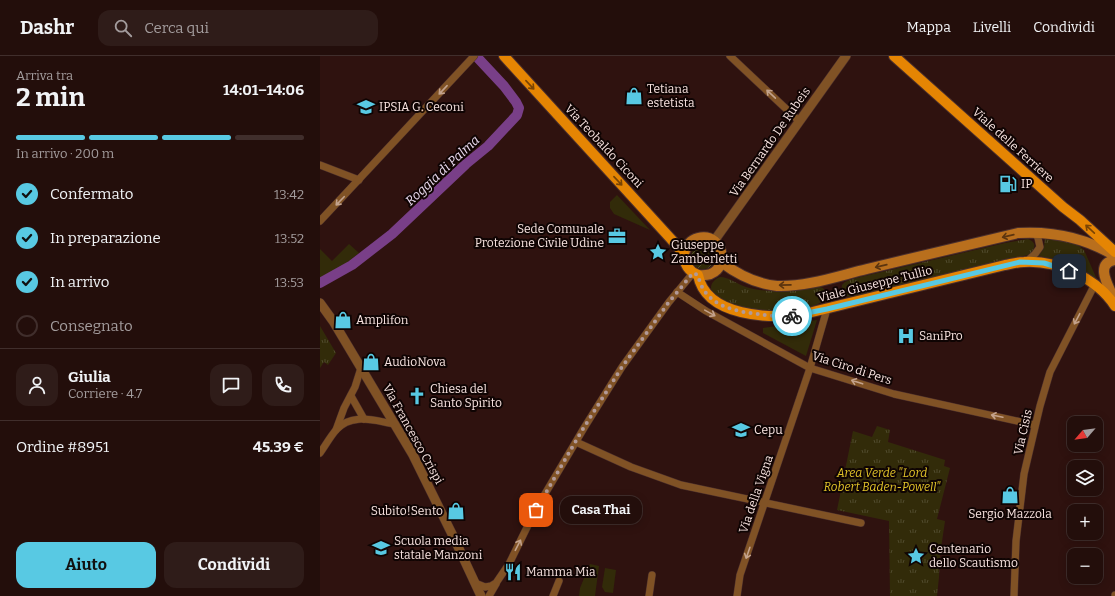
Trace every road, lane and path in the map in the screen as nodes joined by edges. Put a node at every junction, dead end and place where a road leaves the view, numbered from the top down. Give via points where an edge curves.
1 (504, 56) edge
2 (730, 56) edge
3 (846, 56) edge
4 (894, 56) edge
5 (472, 59) edge
6 (799, 122) junction
7 (320, 165) edge
8 (359, 180) junction
9 (320, 221) edge
10 (1035, 233) junction
11 (714, 242) junction
12 (1115, 252) edge
13 (684, 254) junction
14 (1115, 256) edge
15 (1115, 260) edge
16 (721, 262) junction
17 (1026, 262) junction
18 (695, 274) junction
19 (1095, 284) junction
20 (677, 292) junction
21 (1115, 301) edge
22 (320, 302) edge
23 (1115, 306) edge
24 (827, 309) junction
25 (361, 368) junction
26 (810, 368) junction
27 (351, 396) junction
28 (344, 408) junction
29 (361, 419) junction
30 (395, 424) junction
31 (1035, 425) junction
32 (336, 430) junction
33 (576, 442) junction
34 (320, 453) edge
35 (765, 503) junction
36 (861, 523) dead end
37 (652, 574) dead end
38 (560, 581) dead end
39 (475, 583) junction
40 (496, 583) junction
41 (477, 596) edge
42 (481, 596) edge
43 (489, 596) edge
44 (553, 596) edge
45 (649, 596) edge
46 (737, 596) edge
47 (1014, 596) edge

1 -> 13 main road, Via Teobaldo Ciconi
6 -> 2 street
3 - 6 street, Via Bernardo De Rubeis
12 -> 4 main road, Viale delle Ferriere
5 -> 8 street
6 - 11 street, Via Bernardo De Rubeis
7 - 8 street
8 -> 9 street
10 - 14 main road, Viale Giuseppe Tullio via 1072,237
10 -> 16 main road, Viale Giuseppe Tullio via 1018,233 823,280 788,286 759,282
10 - 17 street via 1040,247
11 - 13 main road via 708,238 694,240
11 - 16 main road via 721,251
13 - 18 main road via 686,265
15 - 21 main road via 1104,267 1104,274
16 - 18 main road via 712,274
17 - 19 main road, Viale Giuseppe Tullio via 1059,267
17 - 24 main road, Viale Giuseppe Tullio
18 - 20 street
18 - 24 main road, Viale Giuseppe Tullio via 706,293 716,302 731,309 789,316
19 - 23 main road
19 -> 31 street, Via Cisis via 1050,372
20 -> 26 street, Via Ciro di Pers via 706,311
20 - 33 street via 622,367
22 - 25 street, Via Francesco Crispi
24 - 26 street, Via della Vigna
25 - 27 street
25 - 30 street, Via Francesco Crispi
31 -> 26 street, Via Ciro di Pers via 894,394
26 - 35 street, Via della Vigna
27 - 28 street
27 - 29 street
28 - 29 street via 352,416
28 - 32 street
29 - 30 street
29 - 32 street via 349,421
30 - 39 street, Via Francesco Crispi via 413,455
31 - 47 street, Via Cisis via 1024,474 1016,541
32 - 34 street
33 - 35 street via 631,467 681,485
40 -> 33 street
35 - 36 street
35 -> 46 street, Via della Vigna via 740,575
37 - 45 street
38 - 44 street
39 - 40 street via 485,587
39 - 41 street
39 - 42 street, Via Francesco Crispi
40 - 43 street

